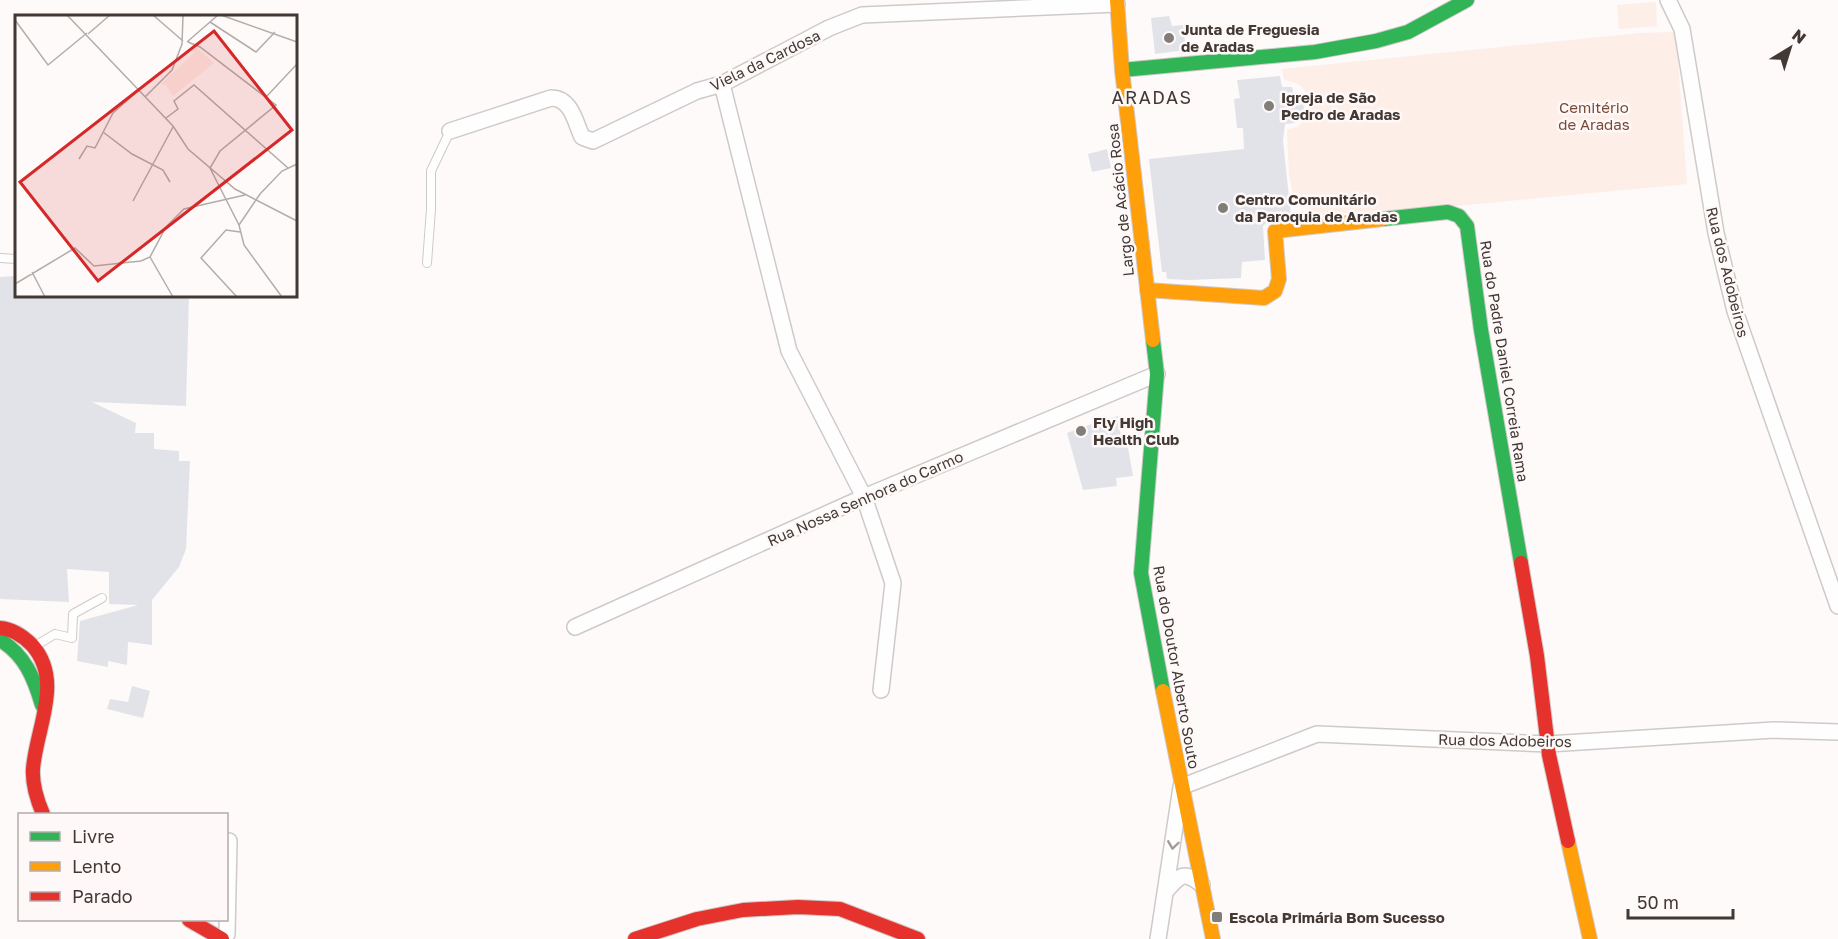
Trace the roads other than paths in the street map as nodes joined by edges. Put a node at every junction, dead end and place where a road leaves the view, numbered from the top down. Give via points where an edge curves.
1 (1467, 0) edge
2 (1668, 0) edge
3 (1117, 2) edge
4 (1122, 70) junction
5 (722, 84) junction
6 (450, 131) joint
7 (0, 258) edge
8 (15, 259) edge
9 (427, 263) dead end
10 (1147, 290) junction
11 (1157, 374) junction
12 (864, 498) junction
13 (102, 598) dead end
14 (1838, 606) edge
15 (575, 627) dead end
16 (0, 628) edge
17 (0, 640) edge
18 (35, 646) junction
19 (22, 656) junction
20 (881, 690) dead end
21 (44, 710) junction
22 (1838, 732) edge
23 (1548, 744) junction
24 (1181, 787) junction
25 (43, 813) edge
26 (229, 841) dead end
27 (1202, 885) junction
28 (228, 888) edge
29 (1166, 891) junction
30 (191, 921) edge
31 (227, 921) edge
32 (223, 939) edge
33 (635, 939) edge
34 (918, 939) edge
35 (1158, 939) edge
36 (1213, 939) edge
37 (1590, 939) edge

1 - 4 street via 1408,32 1376,41 1315,52
2 - 14 street, Rua dos Adobeiros via 1682,29 1716,233 1735,311
3 - 4 street, Largo de Acácio Rosa
3 - 5 street, Viela da Cardosa via 862,15
4 - 10 street, Largo de Acácio Rosa
5 - 6 street, Viela da Cardosa via 593,141 582,137 567,102 560,98
5 - 12 street via 789,351
6 - 9 lane via 431,171
7 - 8 lane
10 - 11 street, Rua do Doutor Alberto Souto
10 - 23 street, Rua do Padre Daniel Correia Rama via 1264,298 1275,291 1279,279 1275,231 1448,212 1459,216 1467,226
11 - 12 street, Rua Nossa Senhora do Carmo
11 - 24 street, Rua do Doutor Alberto Souto via 1141,573
12 - 15 street, Rua Nossa Senhora do Carmo
12 - 20 street via 893,583
13 - 18 lane via 73,614 72,638 55,634
16 - 18 street
17 - 19 street
18 - 19 lane
18 - 21 street via 50,685
19 - 21 street
21 - 25 street via 33,771
22 - 23 street, Rua dos Adobeiros via 1774,730
23 - 24 street, Rua dos Adobeiros via 1317,734
23 - 37 street
24 - 27 street, Rua do Doutor Alberto Souto
24 -> 29 street
26 - 28 street
27 - 29 street via 1185,875
27 - 36 street, Rua do Doutor Alberto Souto
29 - 35 street
30 - 32 street
31 - 32 street
33 - 34 street via 697,918 798,906 840,909

